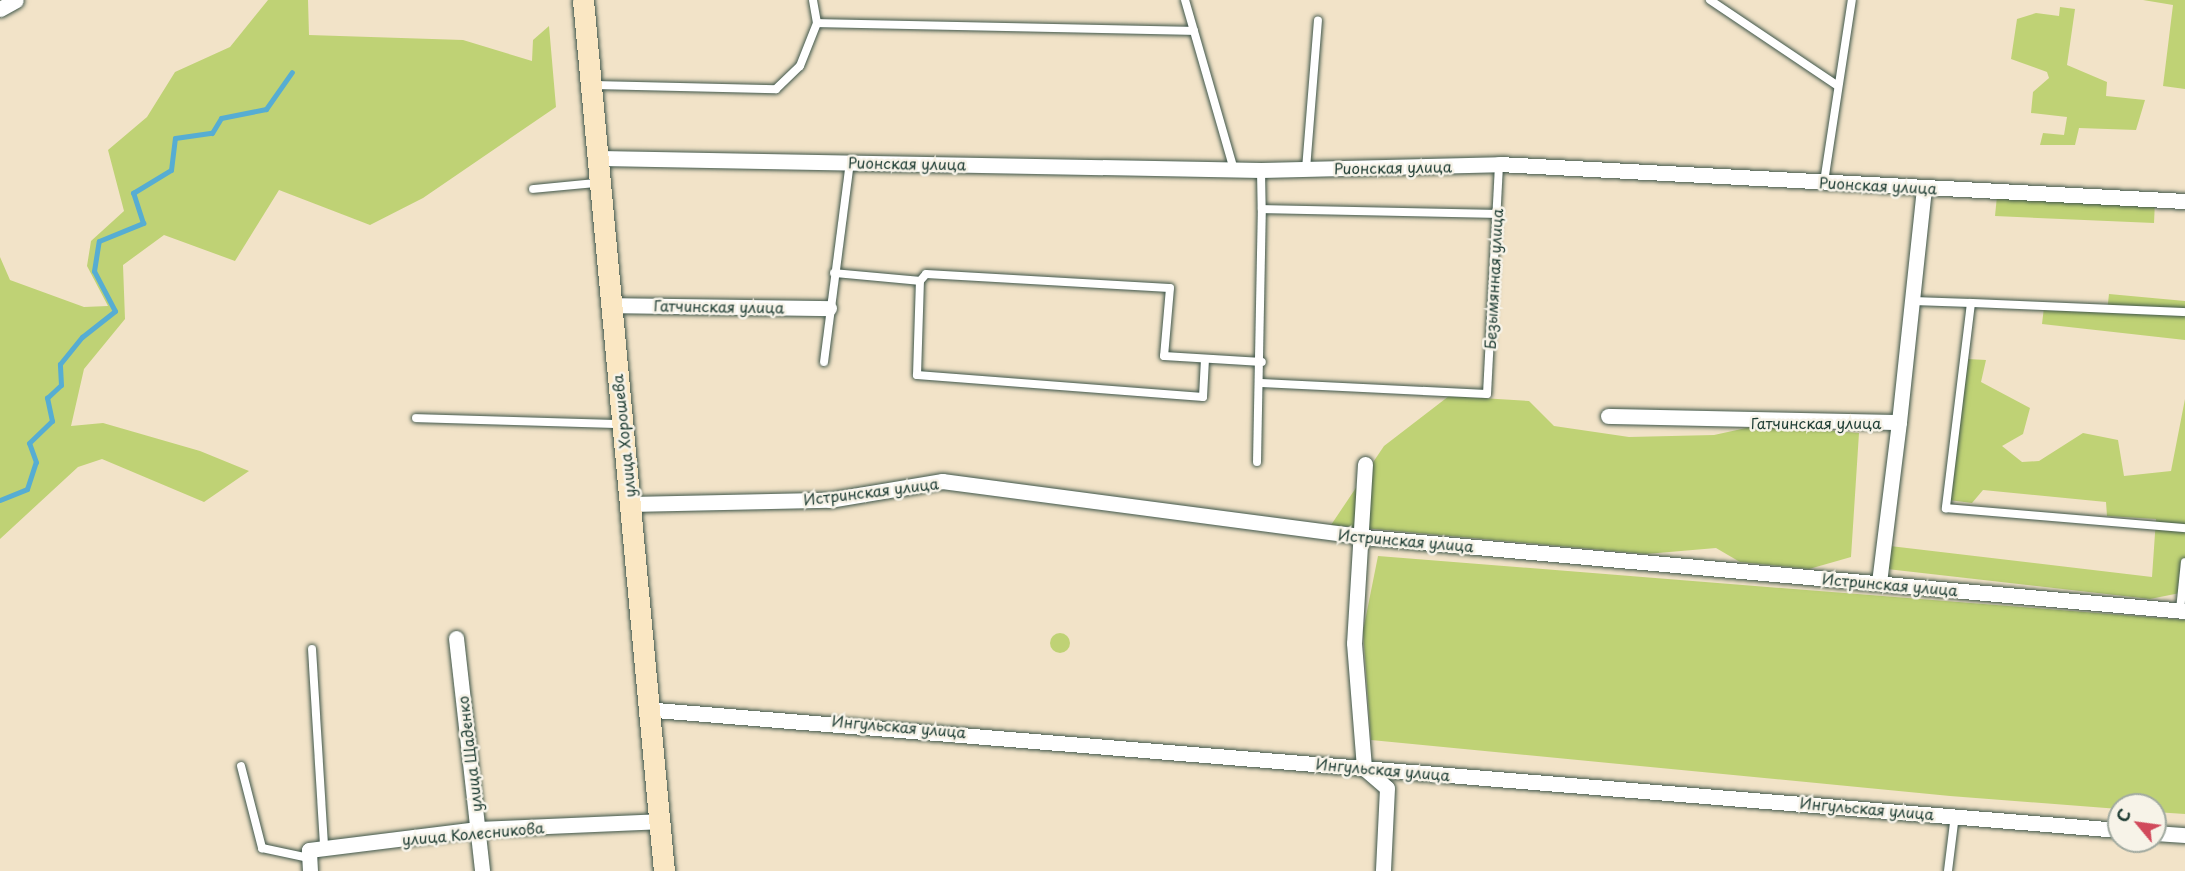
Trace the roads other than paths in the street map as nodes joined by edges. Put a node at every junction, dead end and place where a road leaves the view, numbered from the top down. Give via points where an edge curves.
1 (16, 0) edge
2 (583, 0) edge
3 (813, 0) edge
4 (1185, 0) edge
5 (1710, 0) edge
6 (1852, 0) edge
7 (0, 9) edge
8 (1318, 20) dead end
9 (817, 23) junction
10 (1194, 31) junction
11 (592, 85) junction
12 (1838, 86) junction
13 (600, 158) junction
14 (850, 162) junction
15 (1499, 165) junction
16 (1233, 166) junction
17 (1306, 169) junction
18 (1261, 170) junction
19 (602, 182) junction
20 (1824, 182) junction
21 (1924, 187) junction
22 (533, 189) dead end
23 (2185, 201) edge
24 (1262, 209) junction
25 (1496, 214) junction
26 (834, 273) junction
27 (920, 281) junction
28 (1912, 301) junction
29 (1971, 303) junction
30 (609, 305) junction
31 (829, 308) junction
32 (2185, 312) edge
33 (1205, 359) junction
34 (824, 362) dead end
35 (1262, 362) junction
36 (1261, 383) junction
37 (1608, 416) dead end
38 (416, 418) dead end
39 (1899, 422) junction
40 (621, 424) junction
41 (1257, 462) dead end
42 (1365, 464) dead end
43 (630, 504) junction
44 (2185, 528) edge
45 (1365, 537) junction
46 (2185, 562) edge
47 (1879, 583) junction
48 (2182, 610) edge
49 (456, 638) dead end
50 (312, 649) dead end
51 (648, 704) junction
52 (241, 766) dead end
53 (1364, 768) junction
54 (1955, 815) junction
55 (658, 820) junction
56 (478, 829) junction
57 (2107, 829) edge
58 (2167, 834) edge
59 (2185, 835) edge
60 (324, 848) junction
61 (310, 864) edge
62 (482, 871) edge
63 (664, 871) edge
64 (1383, 871) edge
65 (1948, 871) edge

1 - 7 street
2 - 11 main road, улица Хорошева
3 - 9 lane
4 - 10 lane
5 - 12 lane
6 - 12 lane
8 - 17 lane
9 - 10 lane
9 - 11 lane via 800,66 776,89
10 - 16 lane
11 - 13 main road, улица Хорошева
12 - 20 lane
13 - 14 street, Рионская улица
13 - 19 main road, улица Хорошева
14 - 16 street, Рионская улица
14 - 26 lane
15 - 17 street, Рионская улица
15 - 20 street, Рионская улица
15 - 25 lane, Безымянная улица
16 - 18 street, Рионская улица
17 - 18 street, Рионская улица
18 - 24 lane
19 - 22 lane
19 - 30 main road, улица Хорошева
20 - 21 street, Рионская улица
21 - 23 street, Рионская улица
21 - 28 street
24 - 25 lane
24 - 35 lane
25 - 36 lane, Безымянная улица via 1487,394
26 - 27 lane
26 - 31 lane
27 - 33 lane via 926,274 1170,288 1164,356
27 - 33 lane via 917,375 1203,397
28 - 29 lane
28 - 39 street
29 - 32 lane
29 - 44 lane via 1946,508
30 - 31 street, Гатчинская улица
30 - 40 main road, улица Хорошева
31 - 34 lane
33 - 35 lane
35 - 36 lane
36 - 41 lane
37 - 39 street, Гатчинская улица
38 - 40 lane
39 - 47 street, Гатчинская улица
40 - 43 main road, улица Хорошева
42 - 45 street
43 - 45 street, Истринская улица via 829,500 942,482
43 - 51 main road, улица Хорошева
45 - 47 street, Истринская улица
45 - 53 street via 1354,643
46 - 48 lane
47 - 48 street, Истринская улица
49 - 56 street, улица Щаденко
50 - 60 lane
51 - 53 street, Ингульская улица via 656,710
51 - 55 main road, улица Хорошева
52 - 61 lane via 262,849
53 - 54 street, Ингульская улица
53 - 64 street via 1387,788
54 - 57 street, Ингульская улица
54 - 65 lane
55 - 56 street, улица Колесникова
55 - 63 main road, улица Хорошева
56 - 60 street, улица Колесникова
56 - 62 street, улица Щаденко
58 - 59 street
60 - 61 street, улица Колесникова via 309,850

